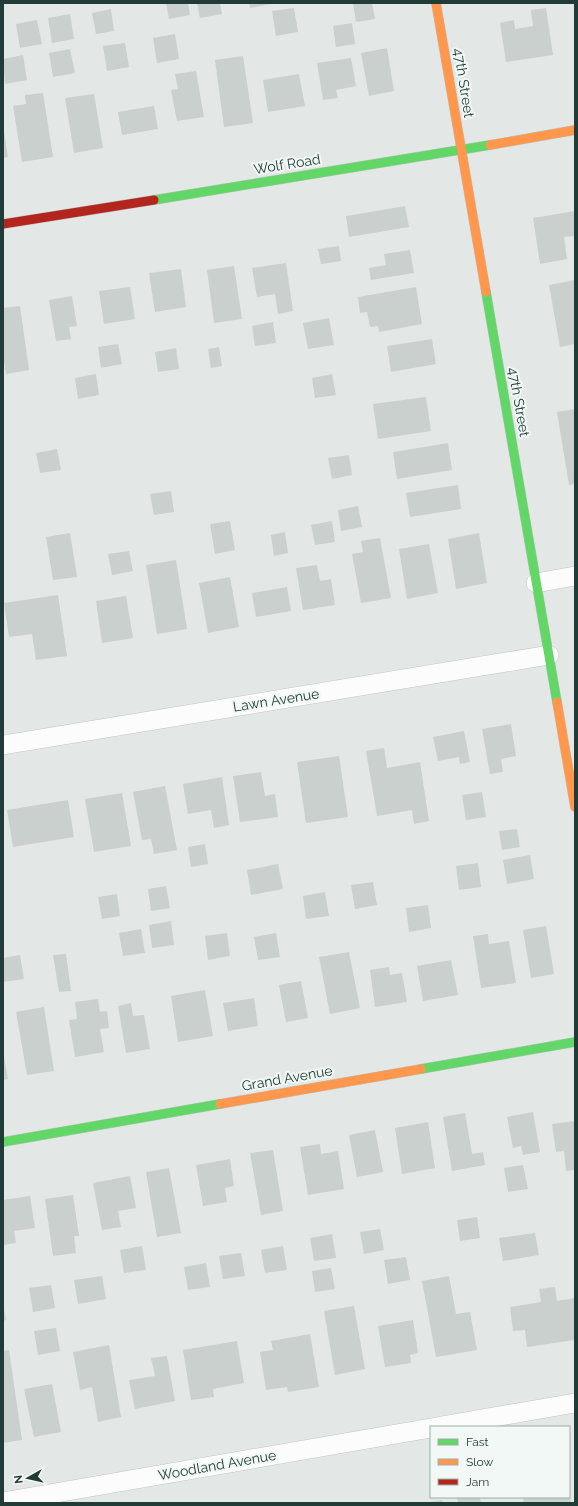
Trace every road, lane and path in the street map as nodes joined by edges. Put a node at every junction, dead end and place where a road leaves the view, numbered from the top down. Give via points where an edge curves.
1 (436, 3) edge
2 (575, 130) edge
3 (461, 150) junction
4 (3, 224) edge
5 (575, 576) edge
6 (536, 583) junction
7 (549, 655) junction
8 (3, 745) edge
9 (575, 807) edge
10 (575, 1042) edge
11 (3, 1142) edge
12 (575, 1403) edge
13 (442, 1426) edge
14 (430, 1428) edge
15 (3, 1502) edge

1 - 3 main road, 47th Street
2 - 3 main road, Wolf Road
3 - 4 main road, Wolf Road
3 - 6 main road, 47th Street
5 - 6 street
6 - 7 main road, 47th Street
7 - 8 street, Lawn Avenue
7 - 9 main road, 47th Street
10 - 11 main road, Grand Avenue
12 - 13 street
14 - 15 street, Woodland Avenue

